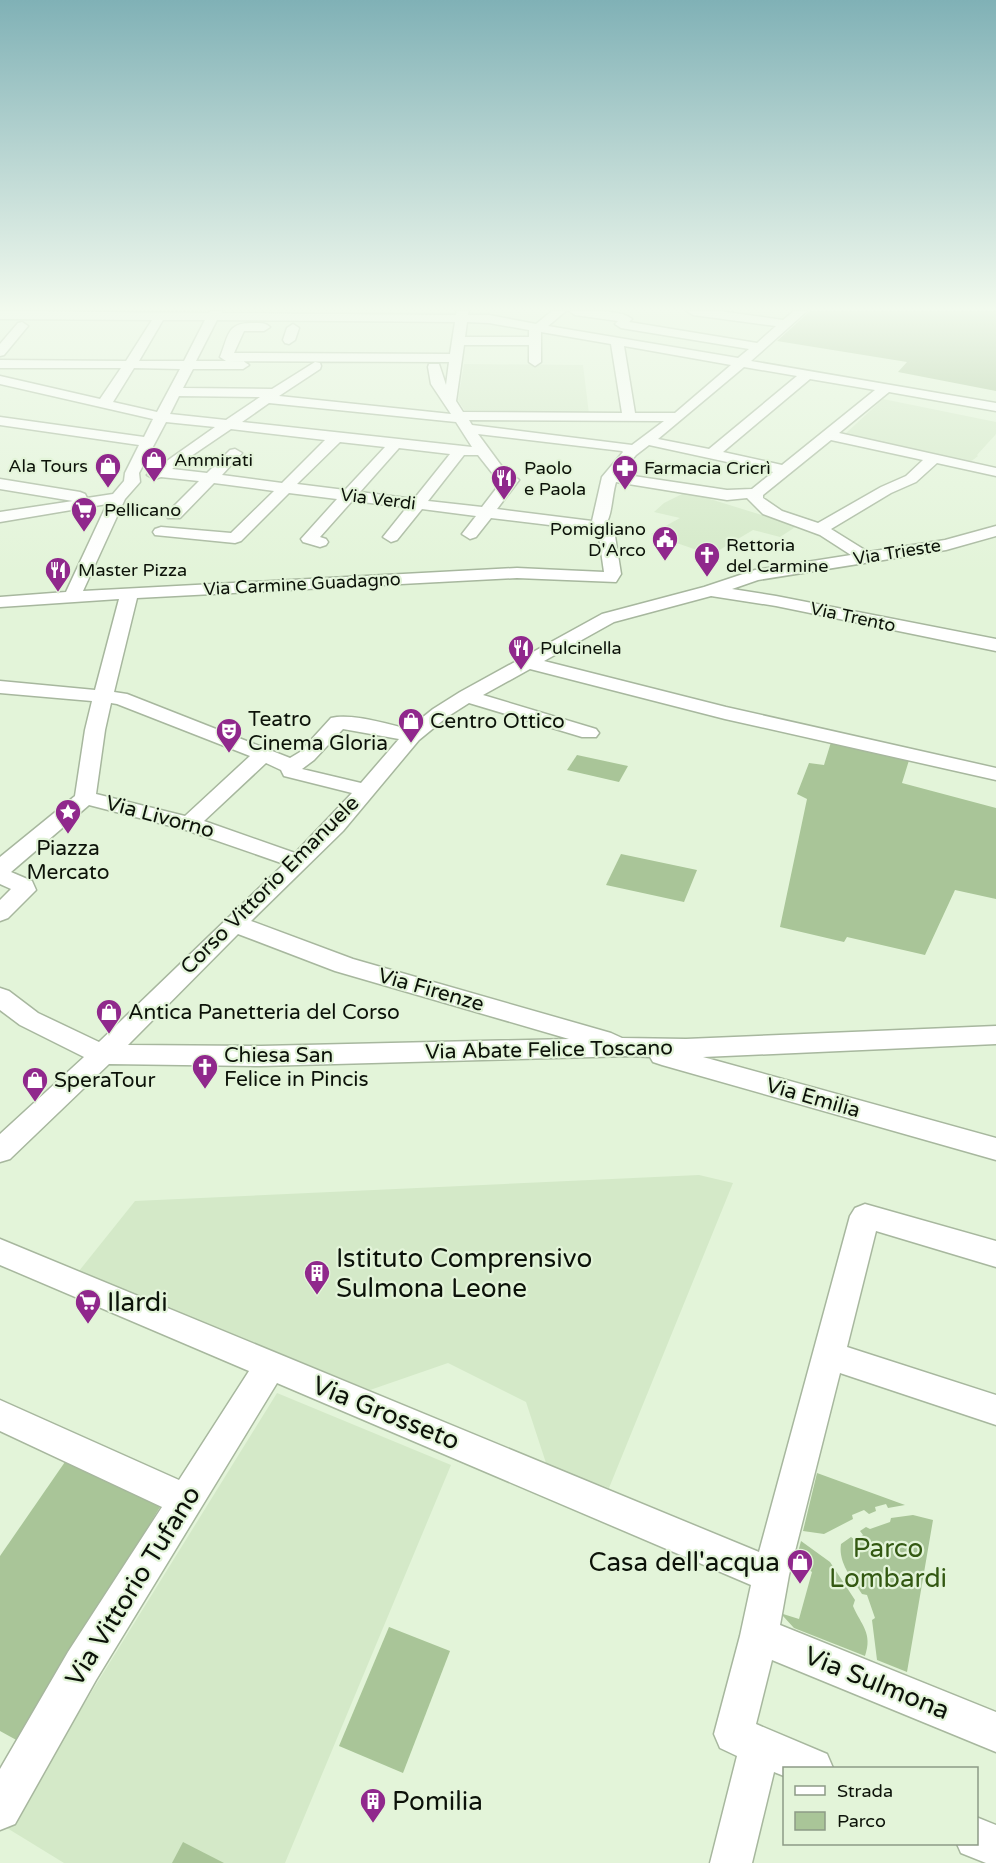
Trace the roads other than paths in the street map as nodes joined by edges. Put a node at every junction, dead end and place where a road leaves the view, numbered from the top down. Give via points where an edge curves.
1 (75, 398) edge
2 (109, 398) edge
3 (172, 398) edge
4 (269, 398) edge
5 (288, 398) edge
6 (626, 398) edge
7 (700, 398) edge
8 (779, 398) edge
9 (874, 398) edge
10 (944, 398) edge
11 (450, 400) edge
12 (101, 404) junction
13 (996, 407) edge
14 (527, 416) junction
15 (605, 416) junction
16 (629, 416) junction
17 (162, 417) junction
18 (678, 417) junction
19 (0, 421) edge
20 (462, 421) junction
21 (231, 424) junction
22 (828, 435) junction
23 (527, 436) junction
24 (336, 437) junction
25 (648, 441) junction
26 (149, 442) junction
27 (395, 444) junction
28 (606, 445) junction
29 (480, 447) junction
30 (460, 451) junction
31 (631, 452) junction
32 (235, 453) dead end
33 (712, 454) junction
34 (933, 459) junction
35 (785, 470) junction
36 (159, 472) junction
37 (996, 472) edge
38 (610, 477) junction
39 (209, 478) junction
40 (132, 482) junction
41 (0, 484) edge
42 (285, 488) junction
43 (756, 493) junction
44 (349, 496) junction
45 (118, 498) junction
46 (100, 501) junction
47 (0, 503) edge
48 (418, 504) junction
49 (40, 510) junction
50 (488, 513) junction
51 (174, 515) dead end
52 (0, 517) edge
53 (596, 526) junction
54 (819, 529) junction
55 (996, 531) edge
56 (161, 532) dead end
57 (470, 534) dead end
58 (391, 537) dead end
59 (320, 542) dead end
60 (864, 557) junction
61 (710, 591) junction
62 (129, 594) junction
63 (72, 597) junction
64 (0, 602) edge
65 (657, 603) joint
66 (996, 645) edge
67 (529, 663) junction
68 (2, 689) edge
69 (104, 696) junction
70 (467, 696) junction
71 (590, 733) dead end
72 (412, 736) junction
73 (264, 754) junction
74 (291, 767) junction
75 (996, 774) edge
76 (364, 790) junction
77 (85, 798) junction
78 (190, 823) junction
79 (299, 862) junction
80 (0, 869) edge
81 (0, 876) edge
82 (0, 914) edge
83 (235, 924) junction
84 (0, 997) edge
85 (996, 1035) edge
86 (630, 1047) junction
87 (101, 1054) junction
88 (996, 1149) edge
89 (0, 1150) edge
90 (0, 1252) edge
91 (996, 1254) edge
92 (828, 1355) junction
93 (270, 1366) junction
94 (996, 1410) edge
95 (0, 1415) edge
96 (185, 1500) junction
97 (771, 1575) junction
98 (759, 1636) junction
99 (996, 1731) edge
100 (760, 1746) junction
101 (811, 1767) edge
102 (0, 1809) edge
103 (978, 1839) edge
104 (996, 1846) edge
105 (731, 1863) edge

1 - 12 street
2 - 12 street
3 - 17 street
4 - 21 street
5 - 20 street
6 - 16 street
7 - 18 street
8 - 33 street
9 - 22 street
10 - 13 street
11 - 20 street
12 - 17 street
14 - 15 street
14 - 20 street
14 - 23 street
15 - 16 street
15 - 28 street
16 - 18 street
17 - 21 street
17 - 26 street
18 - 25 street
19 - 26 street
20 - 23 street
20 - 29 street
21 - 24 street
21 - 36 street
22 - 34 street
22 - 35 street
23 - 28 street
24 - 27 street
24 - 42 street
25 - 31 street
25 - 33 street
26 - 40 street via 132,473
27 - 30 street
27 - 44 street
28 - 31 street via 626,447
29 - 30 street via 476,451
29 - 50 street via 498,471 511,480
30 - 48 street
31 - 38 street
32 - 39 street
33 - 35 street
34 - 37 street
34 - 54 street via 911,478
35 - 43 street
36 - 39 street, Via Verdi
36 - 40 street
38 - 43 street via 727,495
38 - 53 street via 601,520
39 - 42 street, Via Verdi
39 - 51 street
40 - 45 street
41 - 46 street
42 - 44 street, Via Verdi
42 - 56 street via 235,538
43 - 54 street via 755,500 766,510
44 - 48 street, Via Verdi
44 - 59 street via 309,539
45 - 46 street
45 - 63 street
46 - 49 street
47 - 49 street
48 - 50 street, Via Verdi
48 - 58 street
49 - 52 street
50 - 53 street, Via Verdi
50 - 57 street
53 - 62 street, Via Carmine Guadagno via 606,536 613,569 610,578 517,573
54 - 60 street
55 - 60 street, Via Trieste via 946,545
60 - 61 street, Via Trieste via 755,575
61 - 65 street, Via Trieste
61 - 66 street, Via Trento
62 - 63 street, Via Carmine Guadagno
62 - 69 street, Via Livorno
63 - 64 street, Via Carmine Guadagno
65 - 67 street, Corso Vittorio Emanuele via 608,618
67 - 70 street, Corso Vittorio Emanuele
67 - 75 street via 725,714
68 - 69 street
69 - 73 street via 120,698
69 - 77 street, Via Livorno
70 - 71 street
70 - 72 street, Corso Vittorio Emanuele
72 - 74 street via 338,723
72 - 76 street, Corso Vittorio Emanuele
73 - 74 street
73 - 78 street
74 - 76 street via 291,772
76 - 79 street, Corso Vittorio Emanuele
77 - 78 street, Via Livorno
77 - 80 street
78 - 79 street, Via Livorno
79 - 83 street, Corso Vittorio Emanuele
81 - 82 street via 24,886
83 - 86 street, Via Firenze via 344,965
83 - 87 street, Corso Vittorio Emanuele
84 - 87 street via 29,1019
85 - 86 street, Via Abate Felice Toscano
86 - 87 street, Via Abate Felice Toscano via 261,1056
86 - 88 street, Via Emilia
87 - 89 street, Corso Vittorio Emanuele
90 - 93 street, Via Grosseto
91 - 92 street via 865,1216
92 - 94 street
92 - 97 street
93 - 96 street, Via Vittorio Tufano
93 - 97 street, Via Grosseto
95 - 96 street
96 - 102 street, Via Vittorio Tufano via 82,1666
97 - 98 street
98 - 99 street, Via Sulmona
98 - 100 street via 734,1734
100 - 101 street
100 - 105 street
103 - 104 street

